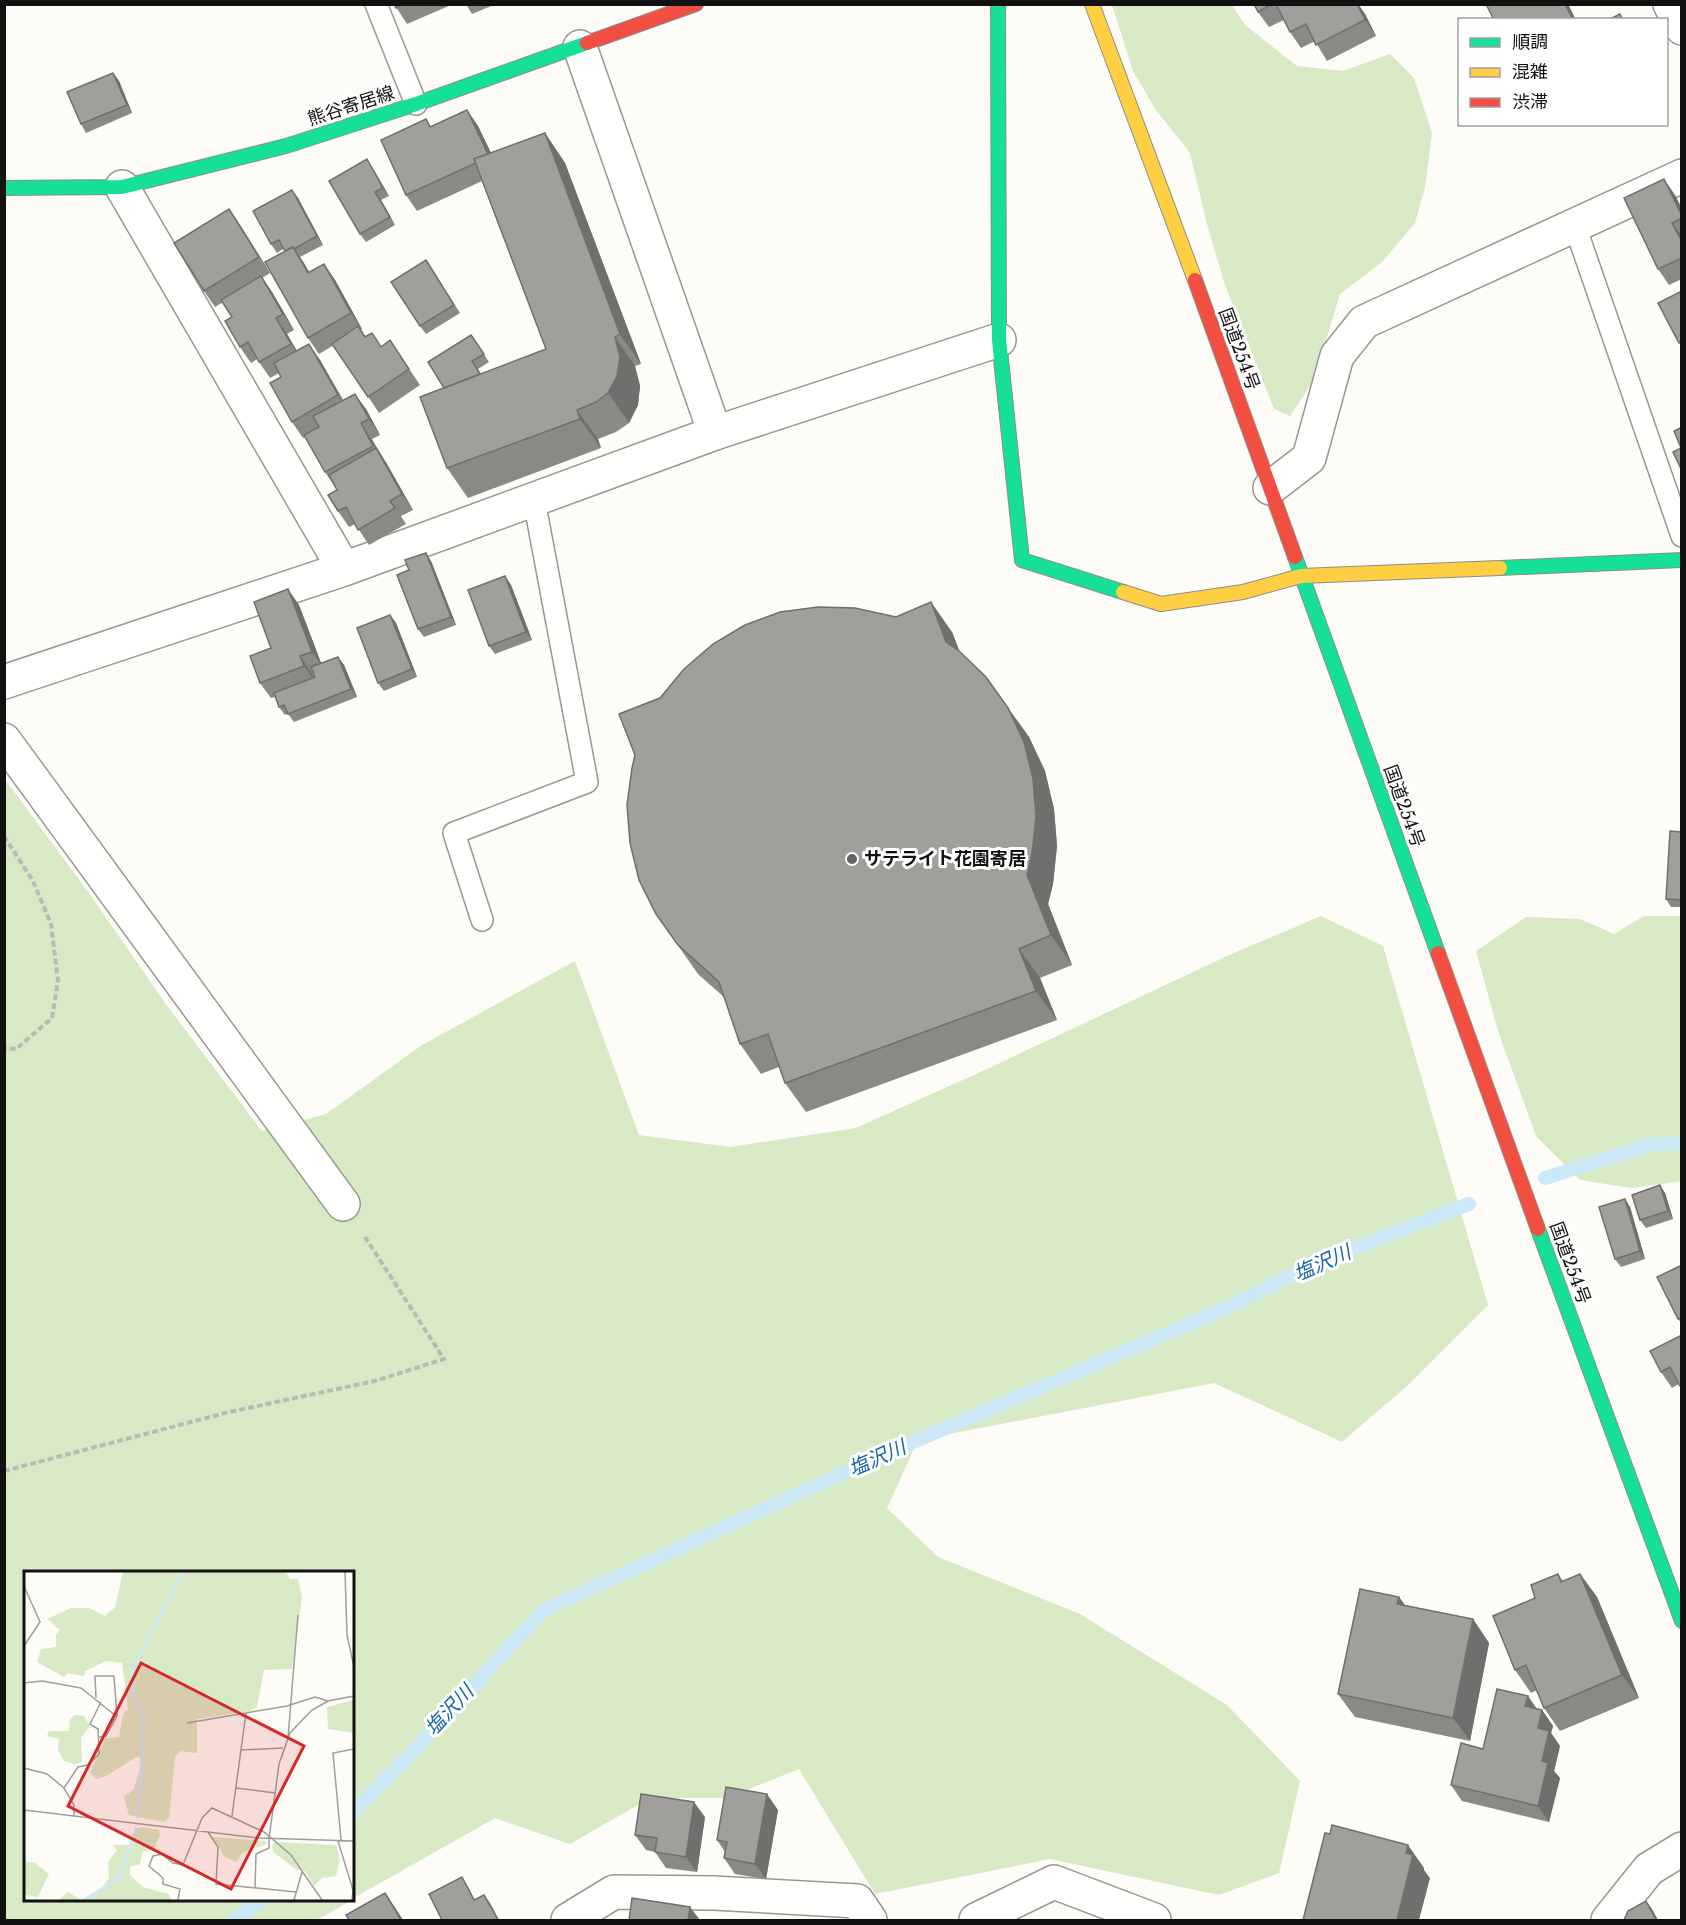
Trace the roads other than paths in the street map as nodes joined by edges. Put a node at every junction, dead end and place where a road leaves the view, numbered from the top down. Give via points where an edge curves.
1 (376, 4) edge
2 (696, 4) edge
3 (998, 4) edge
4 (1092, 4) edge
5 (580, 47) junction
6 (416, 104) junction
7 (1682, 176) edge
8 (122, 187) junction
9 (6, 189) edge
10 (1575, 226) junction
11 (999, 340) junction
12 (715, 433) junction
13 (1270, 488) junction
14 (534, 500) junction
15 (1682, 536) edge
16 (1682, 560) edge
17 (344, 569) junction
18 (1301, 576) junction
19 (4, 682) edge
20 (4, 740) edge
21 (482, 920) dead end
22 (343, 1204) road end
23 (1682, 1621) edge
24 (1682, 1849) edge
25 (610, 1906) edge
26 (568, 1920) edge
27 (870, 1920) edge
28 (976, 1920) edge
29 (1154, 1920) edge
30 (1608, 1920) edge

1 - 6 lane
2 - 5 main road, 熊谷寄居線
3 - 11 main road
4 - 13 main road, 国道254号
5 - 6 main road, 熊谷寄居線
5 - 12 street
6 - 8 main road, 熊谷寄居線 via 286,146
7 - 10 street
8 - 9 main road, 熊谷寄居線
8 - 17 street
10 - 13 street via 1364,322 1337,356 1309,458
10 - 15 lane
11 - 12 street
11 - 18 main road via 1022,560 1161,604 1242,592
12 - 14 street
13 - 18 main road, 国道254号
14 - 17 street
14 - 21 lane via 587,782 454,833
16 - 18 main road
17 - 19 street
18 - 23 main road, 国道254号
20 - 22 street
24 - 30 street via 1649,1869
25 - 26 street
25 - 27 street via 714,1893 857,1901
28 - 29 street via 1054,1882

